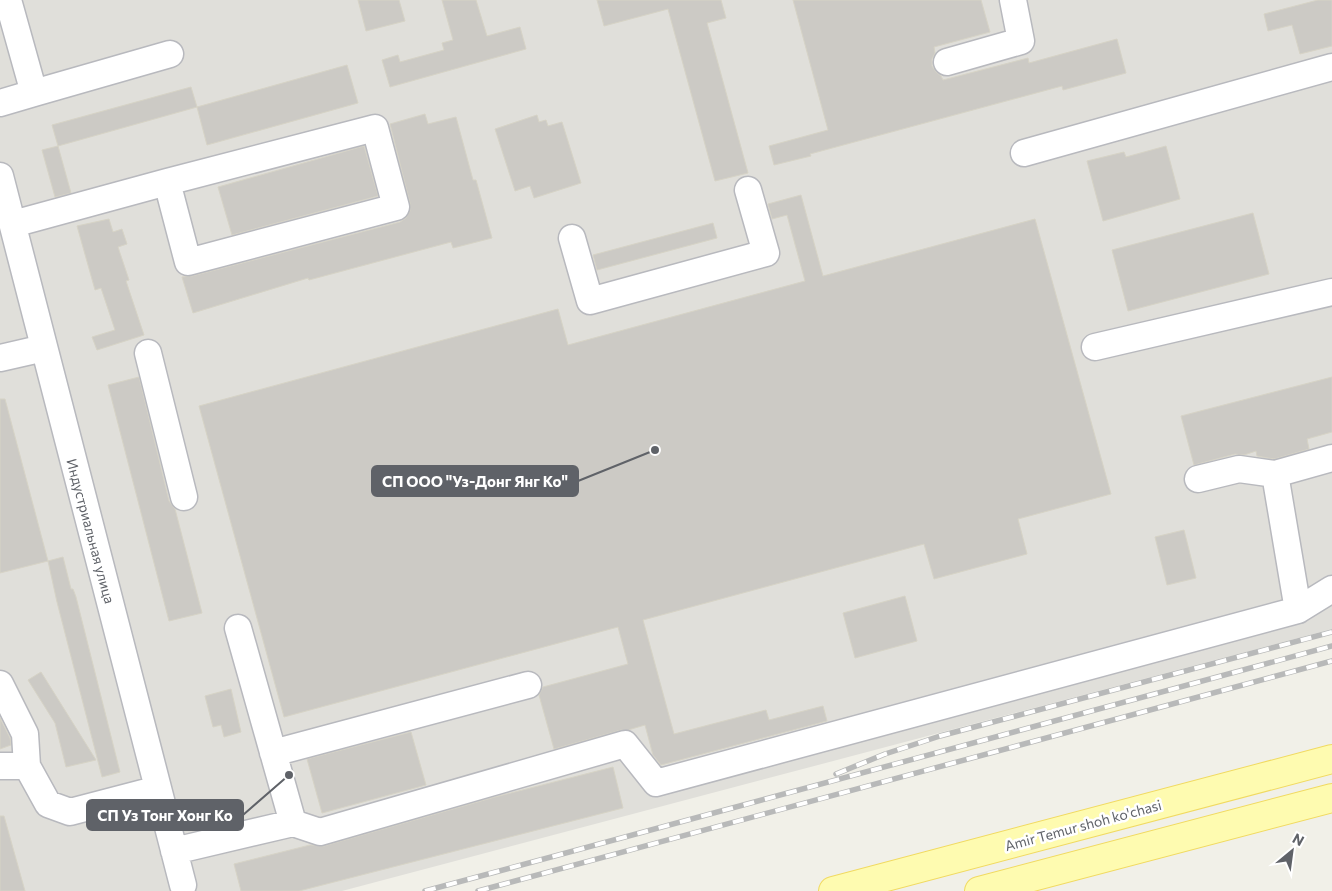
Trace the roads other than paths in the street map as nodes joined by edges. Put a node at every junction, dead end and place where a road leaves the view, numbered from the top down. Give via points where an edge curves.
1 (8, 0) edge
2 (1013, 0) edge
3 (170, 54) dead end
4 (948, 62) dead end
5 (1332, 68) edge
6 (34, 93) junction
7 (0, 103) edge
8 (1024, 153) dead end
9 (0, 176) edge
10 (167, 182) junction
11 (748, 190) dead end
12 (12, 224) junction
13 (572, 238) dead end
14 (1332, 292) edge
15 (1095, 347) dead end
16 (44, 348) junction
17 (148, 353) dead end
18 (0, 358) edge
19 (1332, 458) edge
20 (1275, 474) junction
21 (1198, 479) dead end
22 (184, 497) dead end
23 (1332, 589) edge
24 (1298, 610) junction
25 (238, 628) dead end
26 (0, 684) edge
27 (528, 685) dead end
28 (273, 754) junction
29 (1332, 758) edge
30 (0, 766) edge
31 (27, 766) junction
32 (158, 788) junction
33 (1332, 798) edge
34 (293, 823) junction
35 (174, 851) junction
36 (183, 886) dead end
37 (833, 891) edge
38 (979, 891) edge

1 - 6 street
2 - 4 street via 1021,42
3 - 6 street
5 - 8 street
6 - 7 street
9 - 12 street, Индустриальная улица
10 - 10 street via 375,128 396,207 188,262
10 - 12 street
11 - 13 street via 766,253 599,299 590,301
12 - 16 street, Индустриальная улица
14 - 15 street
16 - 18 street
16 - 32 street, Индустриальная улица
17 - 22 street
19 - 20 street
20 - 21 street via 1239,469
20 - 24 street
23 - 24 street
24 - 34 street via 656,783 625,744 320,832
25 - 28 street
26 - 31 street via 25,734
27 - 28 street
28 - 34 street
29 - 37 main road, Amir Temur shoh ko'chasi
30 - 31 street
31 - 32 street via 48,804 70,812
32 - 35 street, Индустриальная улица
33 - 38 main road
34 - 35 street
35 - 36 street, Индустриальная улица

